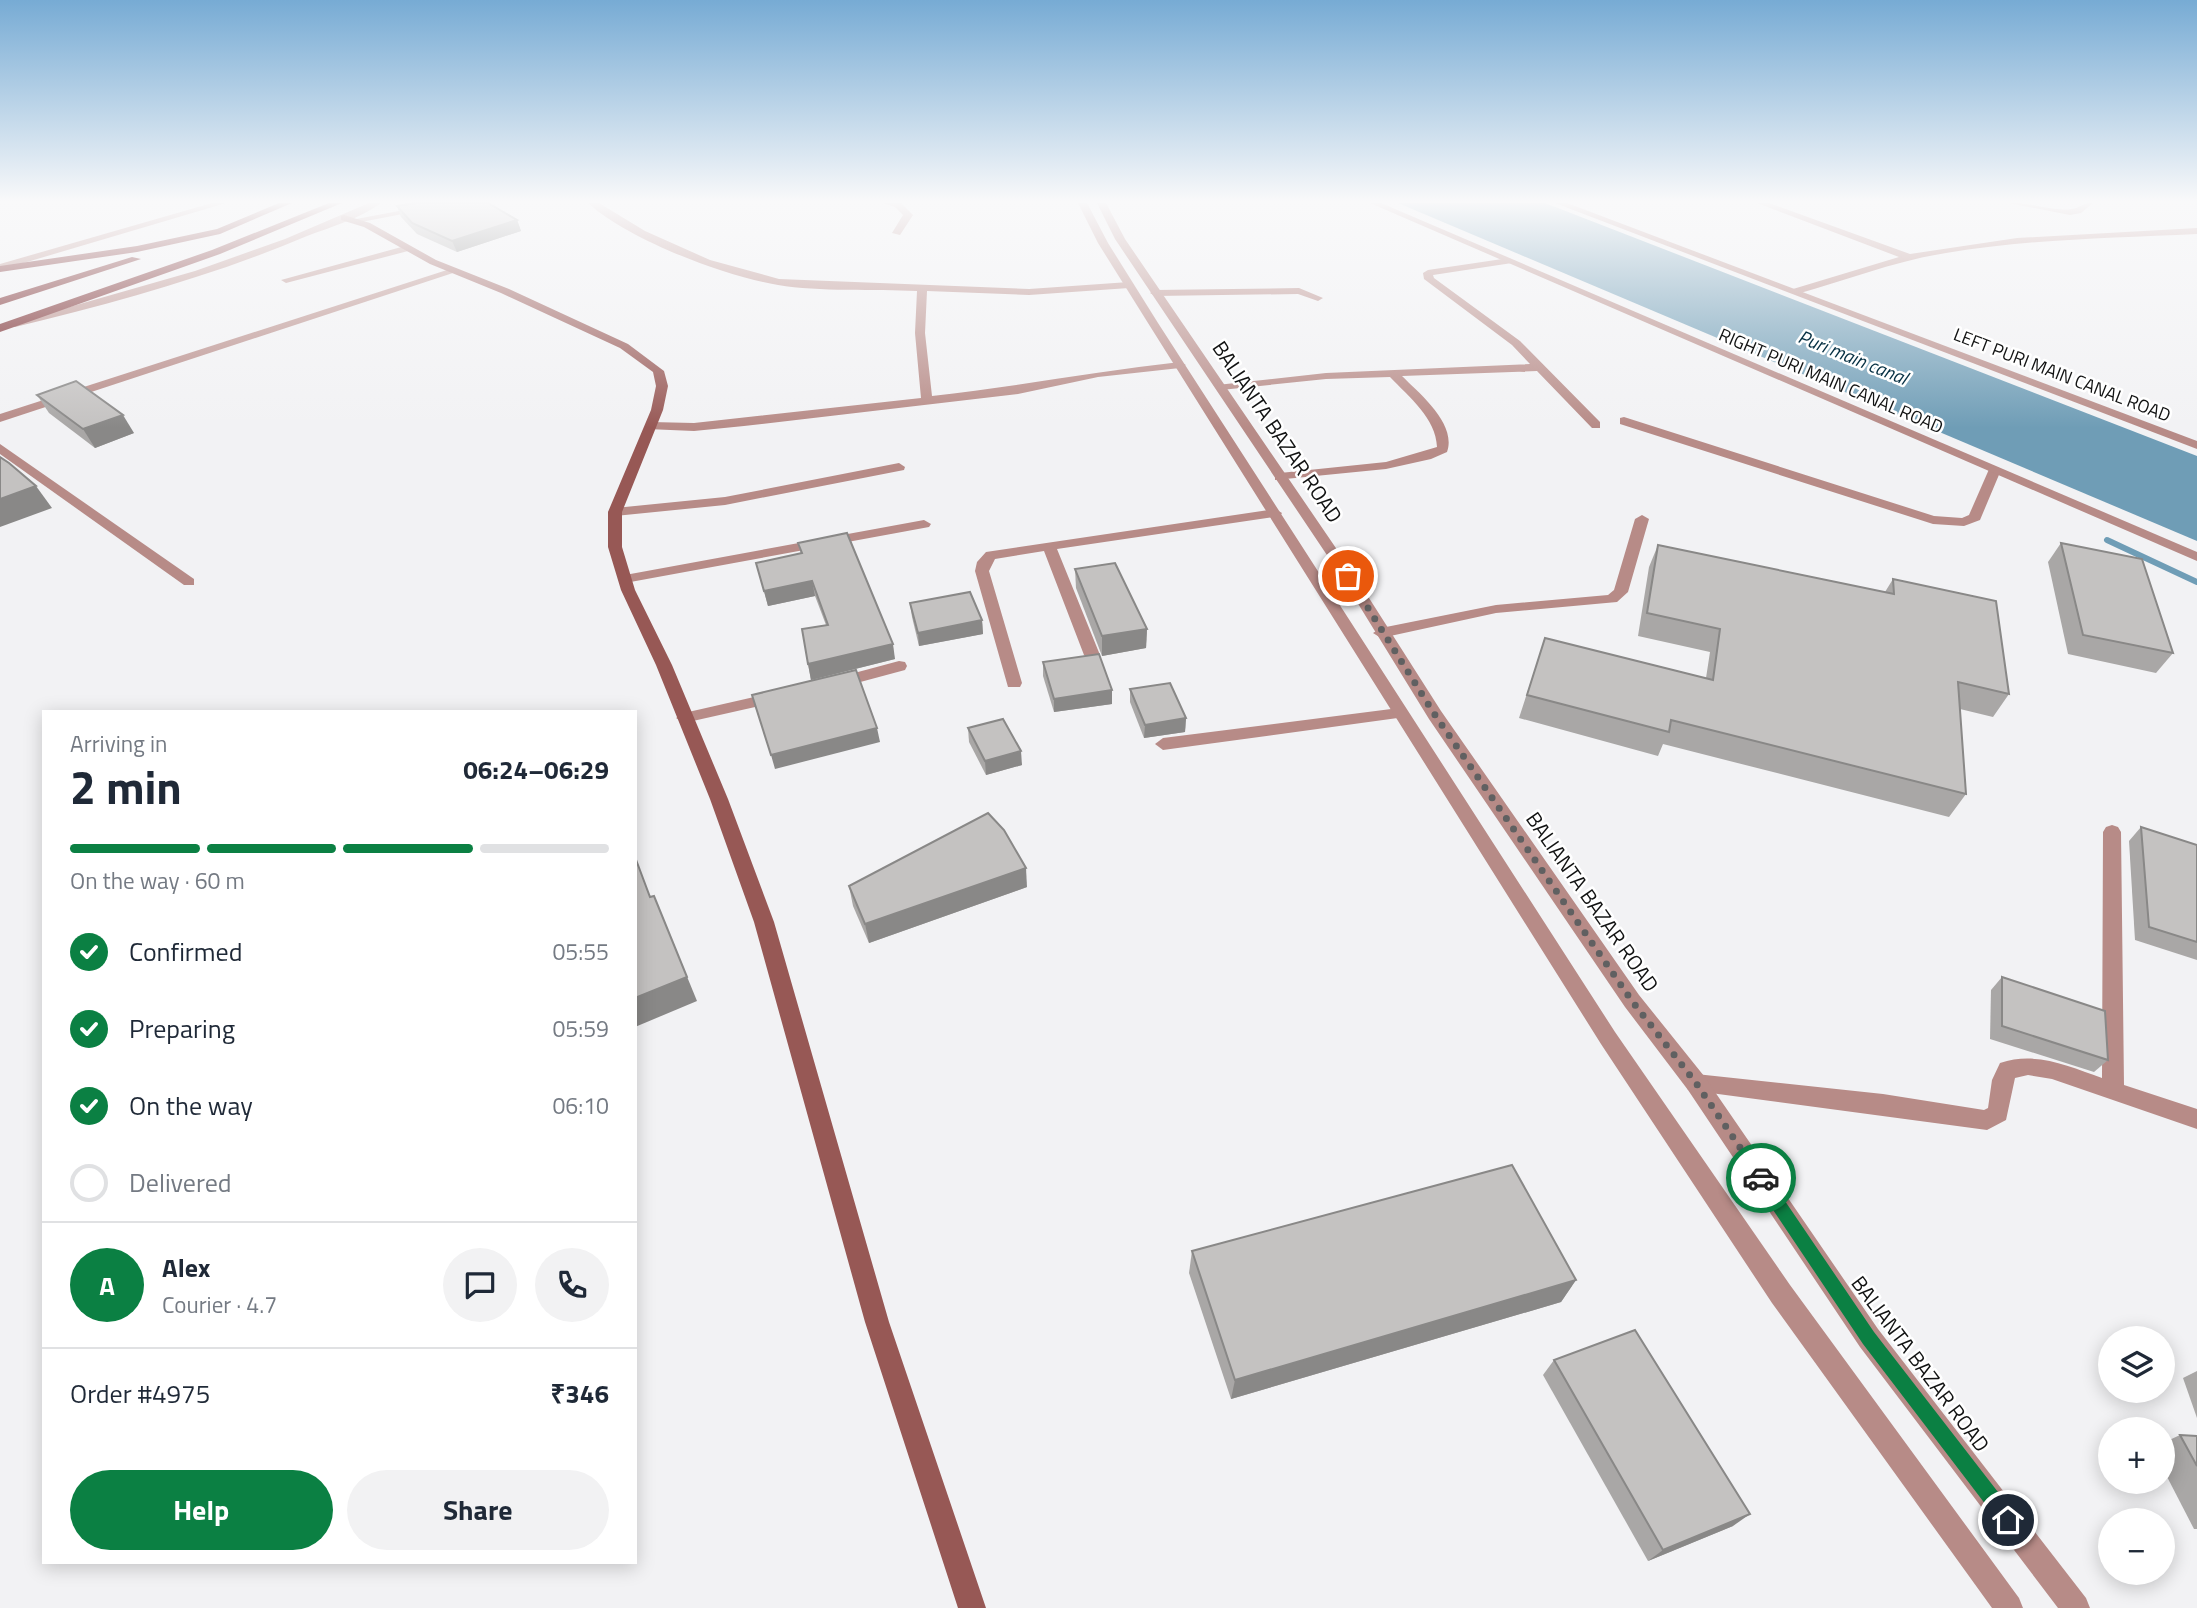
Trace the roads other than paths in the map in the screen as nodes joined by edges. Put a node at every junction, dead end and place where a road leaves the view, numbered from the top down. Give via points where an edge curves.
1 (74, 278) edge
2 (139, 278) edge
3 (175, 278) edge
4 (294, 278) edge
5 (432, 278) edge
6 (470, 278) edge
7 (755, 278) edge
8 (1125, 278) edge
9 (1145, 278) edge
10 (1429, 278) edge
11 (1549, 278) edge
12 (1762, 278) edge
13 (1840, 278) edge
14 (286, 280) dead end
15 (1129, 285) junction
16 (922, 290) junction
17 (1797, 291) junction
18 (1155, 293) junction
19 (1318, 298) dead end
20 (0, 302) edge
21 (3, 327) edge
22 (1180, 365) junction
23 (1540, 367) junction
24 (1394, 374) junction
25 (1221, 387) junction
26 (927, 401) junction
27 (0, 418) edge
28 (1624, 421) dead end
29 (1596, 425) dead end
30 (650, 426) junction
31 (2197, 445) edge
32 (0, 448) edge
33 (900, 467) dead end
34 (1995, 470) junction
35 (1280, 477) junction
36 (615, 512) junction
37 (1275, 513) junction
38 (1642, 519) dead end
39 (924, 523) dead end
40 (1048, 545) junction
41 (2197, 557) edge
42 (625, 579) junction
43 (188, 582) dead end
44 (1381, 633) junction
45 (1092, 655) edge
46 (898, 666) dead end
47 (1014, 683) dead end
48 (822, 687) edge
49 (795, 693) edge
50 (1399, 713) junction
51 (684, 718) junction
52 (1163, 744) dead end
53 (2112, 832) dead end
54 (1696, 1083) junction
55 (2113, 1090) junction
56 (2197, 1119) edge
57 (972, 1608) edge
58 (2009, 1608) edge
59 (2076, 1608) edge

1 - 20 highway
2 - 21 highway
3 - 21 street via 125,297
4 - 14 street
5 - 27 street
6 - 30 main road via 588,329 650,363 662,386
7 - 16 street
8 - 15 street, BALIANTA BAZAR ROAD
9 - 18 street, BALIANTA BAZAR ROAD
10 - 23 street via 1509,337
11 - 34 street, RIGHT PURI MAIN CANAL ROAD
12 - 17 street, LEFT PURI MAIN CANAL ROAD
13 - 17 street
15 - 16 street via 1029,292
15 - 22 street, BALIANTA BAZAR ROAD
16 - 26 street via 919,332
17 - 31 street, LEFT PURI MAIN CANAL ROAD
18 - 19 street via 1286,290
18 - 25 street, BALIANTA BAZAR ROAD
22 - 26 street
22 - 37 street, BALIANTA BAZAR ROAD
23 - 24 street
23 - 29 street
24 - 25 street
24 - 35 street via 1439,426 1445,436 1443,449 1402,462
25 - 35 street, BALIANTA BAZAR ROAD
26 - 30 street via 694,427
28 - 34 street via 1940,521 1964,522 1975,517
30 - 36 main road
32 - 43 street
33 - 36 street via 725,501
34 - 41 street, RIGHT PURI MAIN CANAL ROAD
35 - 44 street, BALIANTA BAZAR ROAD
36 - 42 main road via 615,547
37 - 40 street
37 - 50 street, BALIANTA BAZAR ROAD
38 - 44 street via 1621,592 1612,599 1496,609
39 - 42 street
40 - 45 street
40 - 47 street via 1002,552 984,562 982,570
42 - 51 main road
44 - 54 street, BALIANTA BAZAR ROAD via 1624,990
46 - 48 street
49 - 51 street
50 - 52 street
50 - 58 street, BALIANTA BAZAR ROAD via 1608,1038 1781,1294
51 - 57 main road via 764,922 877,1322
53 - 55 street
54 - 55 street via 1883,1104 1974,1121 1997,1113 2008,1070 2028,1066 2052,1070
54 - 59 street, BALIANTA BAZAR ROAD via 1869,1338
55 - 56 street

